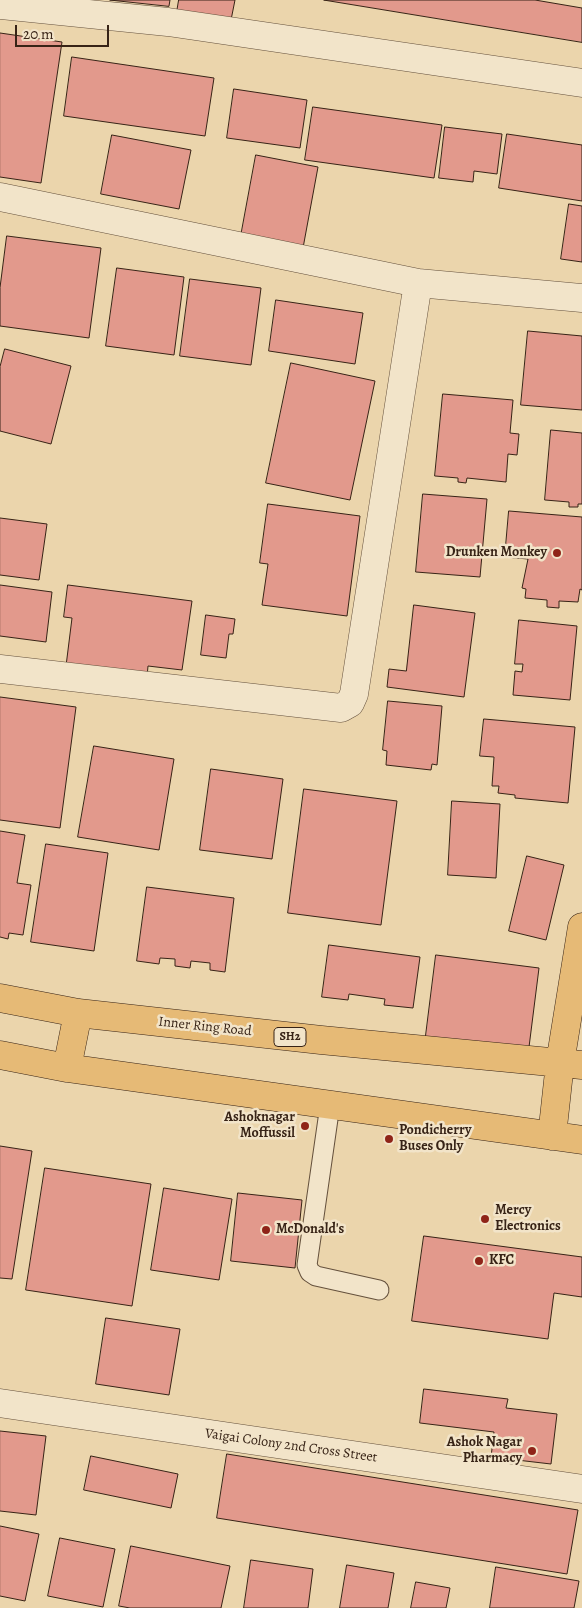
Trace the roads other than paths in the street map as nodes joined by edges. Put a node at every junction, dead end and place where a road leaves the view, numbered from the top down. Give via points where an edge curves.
1 (0, 5) edge
2 (582, 83) edge
3 (0, 197) edge
4 (418, 283) junction
5 (582, 298) edge
6 (0, 669) edge
7 (582, 928) edge
8 (0, 998) edge
9 (78, 1013) junction
10 (0, 1056) edge
11 (571, 1064) edge
12 (67, 1068) junction
13 (330, 1105) junction
14 (552, 1136) junction
15 (582, 1140) edge
16 (379, 1290) dead end
17 (0, 1403) edge
18 (582, 1489) edge

1 - 2 street via 168,22
3 - 4 street
4 - 5 street
4 - 6 street via 354,694 350,703 341,708
7 - 11 main road
8 - 9 main road, Inner Ring Road / SH2
9 - 11 main road, Inner Ring Road / SH2
9 - 12 main road
10 - 12 main road
11 - 14 main road
12 - 13 main road
13 - 14 main road
13 - 16 lane via 307,1266 316,1276
14 - 15 main road
17 - 18 street, Vaigai Colony 2nd Cross Street

